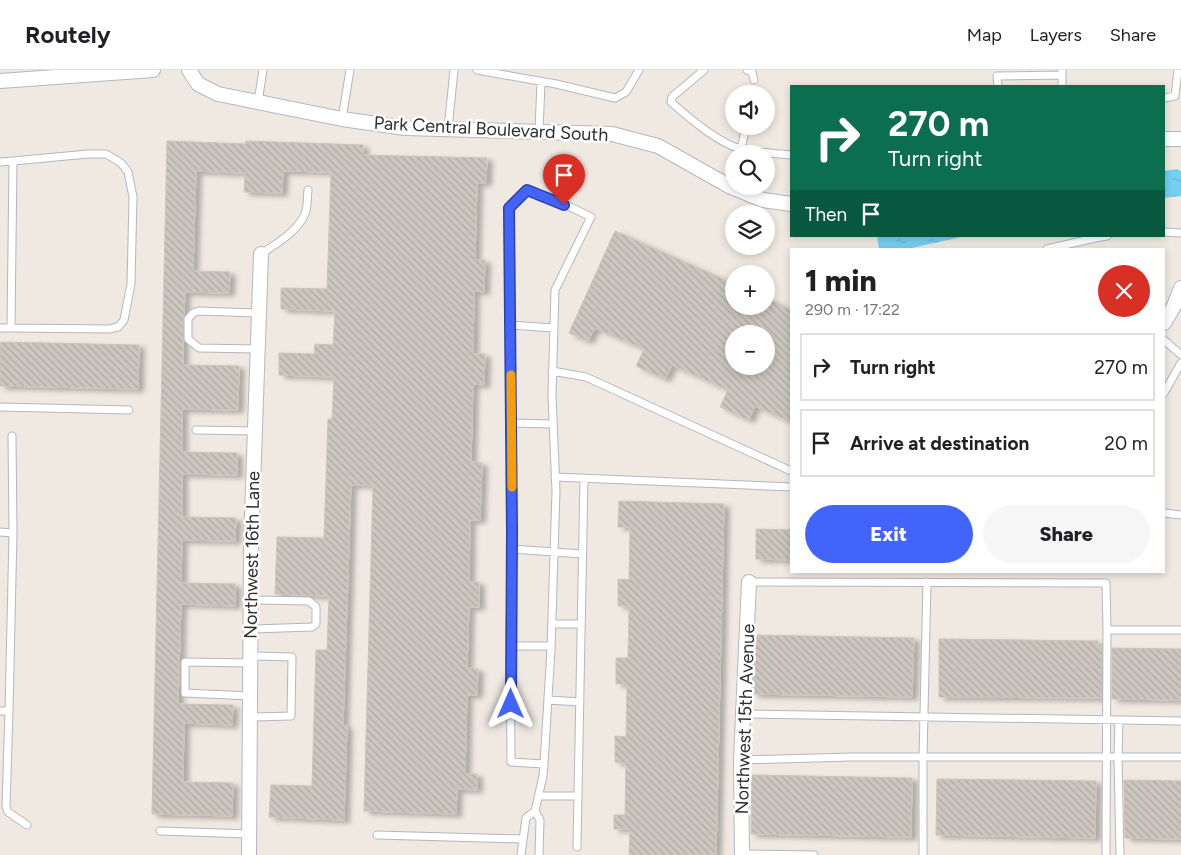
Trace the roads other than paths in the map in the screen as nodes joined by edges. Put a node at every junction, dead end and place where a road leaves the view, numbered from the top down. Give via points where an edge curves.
1 (153, 70) edge
2 (189, 70) edge
3 (264, 70) edge
4 (350, 70) edge
5 (454, 70) edge
6 (477, 70) edge
7 (638, 70) edge
8 (704, 70) edge
9 (747, 70) edge
10 (1178, 70) edge
11 (1062, 73) edge
12 (754, 80) dead end
13 (0, 81) edge
14 (541, 82) junction
15 (998, 85) edge
16 (1165, 98) edge
17 (258, 102) junction
18 (342, 119) junction
19 (448, 129) junction
20 (539, 131) junction
21 (1181, 139) edge
22 (1165, 140) edge
23 (729, 145) edge
24 (775, 154) edge
25 (790, 155) edge
26 (13, 161) junction
27 (0, 162) edge
28 (725, 182) edge
29 (308, 190) dead end
30 (752, 195) edge
31 (790, 204) edge
32 (1165, 232) edge
33 (1181, 233) edge
34 (1100, 237) edge
35 (1052, 248) edge
36 (260, 254) joint
37 (1181, 288) edge
38 (259, 313) junction
39 (1165, 321) edge
40 (510, 325) junction
41 (0, 328) edge
42 (11, 328) junction
43 (554, 328) junction
44 (1165, 341) edge
45 (258, 349) junction
46 (1181, 355) edge
47 (1181, 363) edge
48 (552, 371) junction
49 (1165, 391) edge
50 (0, 407) edge
51 (129, 410) dead end
52 (511, 423) junction
53 (552, 424) junction
54 (196, 430) dead end
55 (255, 431) junction
56 (12, 436) dead end
57 (790, 471) edge
58 (555, 477) junction
59 (584, 478) junction
60 (790, 487) edge
61 (1165, 514) edge
62 (1181, 515) edge
63 (0, 532) edge
64 (13, 533) junction
65 (512, 550) junction
66 (554, 554) junction
67 (582, 554) junction
68 (749, 582) joint
69 (927, 582) junction
70 (251, 600) junction
71 (552, 624) junction
72 (581, 624) junction
73 (251, 628) junction
74 (1107, 630) junction
75 (1181, 630) edge
76 (510, 646) junction
77 (551, 646) junction
78 (251, 660) junction
79 (251, 696) junction
80 (548, 700) junction
81 (580, 702) junction
82 (0, 711) edge
83 (9, 711) junction
84 (744, 714) junction
85 (250, 717) junction
86 (924, 717) junction
87 (1105, 720) junction
88 (1120, 720) junction
89 (1181, 721) edge
90 (1181, 756) edge
91 (923, 757) junction
92 (1105, 757) junction
93 (1118, 757) junction
94 (742, 760) junction
95 (544, 764) junction
96 (539, 796) junction
97 (578, 796) junction
98 (536, 811) junction
99 (27, 824) dead end
100 (160, 831) dead end
101 (250, 834) junction
102 (377, 835) dead end
103 (524, 839) junction
104 (577, 847) dead end
105 (742, 854) edge
106 (249, 855) edge
107 (521, 855) edge
108 (539, 855) edge
109 (814, 855) edge
110 (923, 855) edge
111 (1106, 855) edge
112 (1120, 855) edge

1 - 13 street
2 - 17 street, Park Central Boulevard South via 198,84 218,94
3 - 17 lane
4 - 18 lane
5 - 19 lane
6 - 14 lane
7 - 14 lane via 626,92 615,98
8 - 23 lane via 672,97 671,102
9 - 12 lane via 752,72
10 - 16 lane via 1175,96
11 - 15 lane via 997,76
14 - 20 lane
17 - 18 street, Park Central Boulevard South
18 - 19 street, Park Central Boulevard South via 405,128
19 - 20 street, Park Central Boulevard South
20 - 28 street, Park Central Boulevard South via 612,134 658,146
21 - 22 street
24 - 25 lane
26 - 27 lane
26 - 42 lane
26 - 42 lane via 106,154 121,162 128,172 133,197 131,284 124,320 118,327
29 - 36 lane via 306,212 297,225
30 - 31 street, Park Central Boulevard South
32 - 33 lane
34 - 35 lane
36 - 38 street, Northwest 16th Lane
37 - 39 street
38 - 45 street, Northwest 16th Lane
38 - 45 lane via 199,311 188,319 188,339 199,348
40 - 43 lane
40 - 43 lane via 509,208 527,190 590,217 555,290
40 - 52 lane
41 - 42 lane
43 - 48 lane
44 - 46 lane
45 - 55 street, Northwest 16th Lane
47 - 49 lane
48 - 53 lane
48 - 57 lane via 586,377
50 - 51 lane
52 - 53 lane
52 - 65 lane
53 - 58 lane
54 - 55 lane
55 - 70 street, Northwest 16th Lane
56 - 64 lane
58 - 59 lane
58 - 66 lane
59 - 60 lane
59 - 67 lane
61 - 62 lane
63 - 64 lane
64 - 83 lane
65 - 66 lane
65 - 76 lane
66 - 67 lane
66 - 71 lane
67 - 72 lane
68 - 69 lane
68 - 84 street, Northwest 15th Avenue
69 - 74 lane via 1106,583
69 - 86 lane
70 - 73 street, Northwest 16th Lane
70 - 73 lane via 309,601 316,607 316,624 312,627
71 - 72 lane
71 - 77 lane
72 - 81 lane
73 - 78 street, Northwest 16th Lane
74 - 75 lane
74 - 87 lane
76 - 77 lane
76 - 95 lane via 511,762
77 - 80 lane
78 - 79 street, Northwest 16th Lane
78 - 79 lane via 185,662 185,694
78 - 85 lane via 292,657 291,716
79 - 85 street, Northwest 16th Lane
80 - 81 lane
80 - 95 lane
81 - 97 lane
82 - 83 lane
83 - 99 lane via 6,806 8,812
84 - 86 lane
84 - 94 street, Northwest 15th Avenue
85 - 101 street, Northwest 16th Lane
86 - 87 lane
86 - 91 lane
87 - 88 lane
87 - 92 lane
88 - 89 lane
88 - 93 lane
90 - 93 lane
91 - 92 lane
91 - 94 lane
91 - 110 lane
92 - 93 lane
92 - 111 lane
93 - 112 lane
94 - 105 street, Northwest 15th Avenue
95 - 96 lane
96 - 97 lane
96 - 98 lane
97 - 104 lane
98 - 103 lane via 526,818
98 - 108 lane via 540,820
100 - 101 lane
101 - 106 street, Northwest 16th Lane
102 - 103 lane
103 - 107 lane
105 - 109 lane

